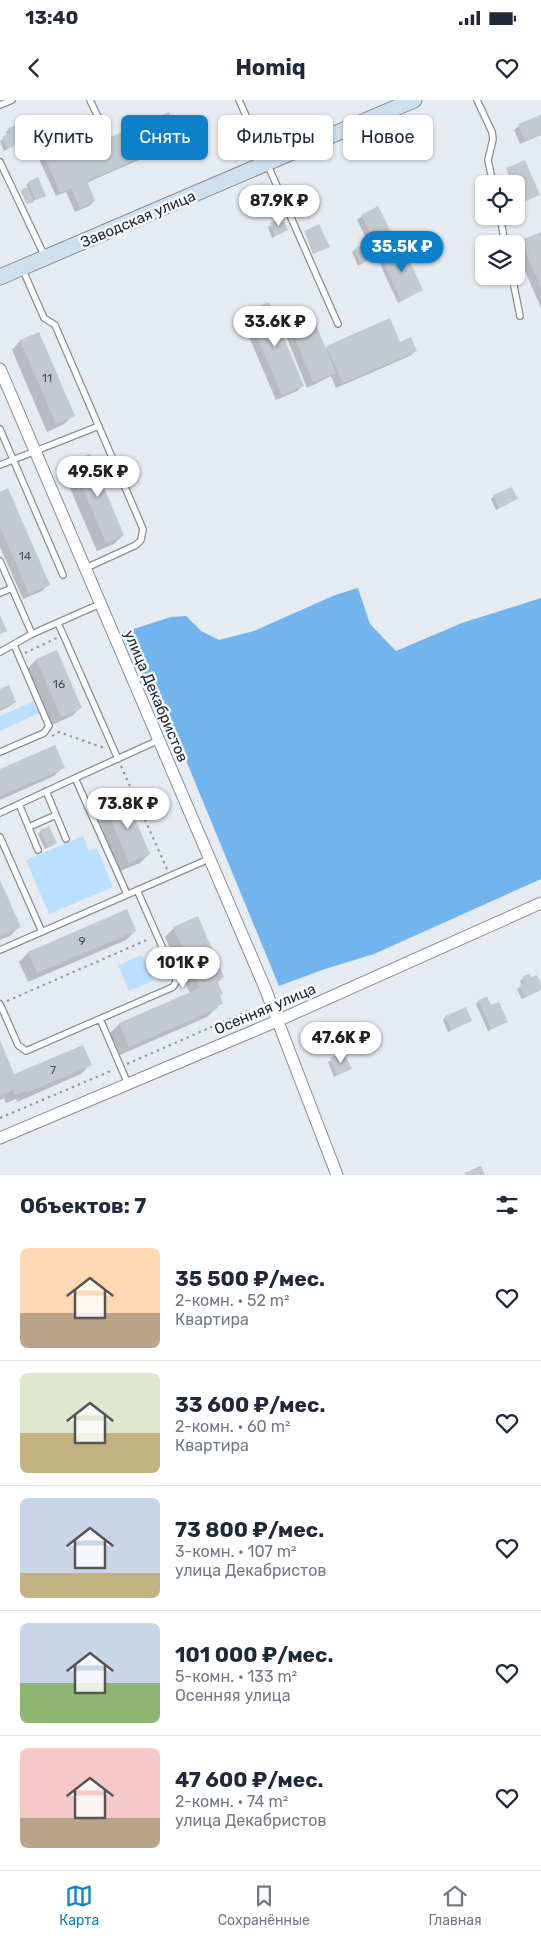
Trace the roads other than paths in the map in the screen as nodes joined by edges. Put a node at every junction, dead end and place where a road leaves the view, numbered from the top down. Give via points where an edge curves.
1 (12, 100) edge
2 (90, 100) edge
3 (239, 100) edge
4 (414, 100) edge
5 (477, 100) edge
6 (0, 105) edge
7 (97, 115) edge
8 (0, 162) edge
9 (267, 163) junction
10 (491, 175) edge
11 (45, 258) junction
12 (22, 268) junction
13 (0, 277) edge
14 (514, 285) edge
15 (520, 316) dead end
16 (338, 324) dead end
17 (0, 369) edge
18 (99, 426) junction
19 (0, 429) edge
20 (34, 450) junction
21 (13, 459) junction
22 (0, 465) edge
23 (0, 561) edge
24 (86, 568) junction
25 (64, 575) dead end
26 (12, 588) junction
27 (0, 593) edge
28 (100, 604) junction
29 (58, 623) junction
30 (32, 634) junction
31 (14, 645) junction
32 (0, 652) edge
33 (159, 740) junction
34 (0, 752) edge
35 (118, 759) junction
36 (75, 778) junction
37 (46, 792) junction
38 (18, 804) junction
39 (0, 812) edge
40 (56, 815) junction
41 (28, 827) junction
42 (0, 837) edge
43 (66, 839) dead end
44 (38, 850) dead end
45 (209, 858) junction
46 (137, 890) junction
47 (127, 894) junction
48 (541, 903) edge
49 (42, 932) junction
50 (0, 950) edge
51 (0, 1004) edge
52 (100, 1019) junction
53 (277, 1021) junction
54 (128, 1084) junction
55 (0, 1138) edge
56 (337, 1175) edge

1 - 6 lane
2 - 7 lane
3 - 9 lane
4 - 9 street, Заводская улица
5 - 10 lane via 492,132 488,160
8 - 11 lane
9 - 11 street, Заводская улица
9 - 16 lane
11 - 12 street, Заводская улица
12 - 13 street, Заводская улица
12 - 18 lane via 44,318 55,325
14 - 15 lane
17 - 20 street, улица Декабристов
18 - 20 lane
18 - 24 lane via 143,535 136,545
19 - 21 lane
20 - 21 lane
20 - 24 street, улица Декабристов
21 - 22 lane
21 - 25 lane
23 - 26 lane
24 - 28 street, улица Декабристов
26 - 27 lane
26 - 30 lane
28 - 29 lane
28 - 33 street, улица Декабристов
29 - 30 lane
29 - 35 lane
30 - 31 lane
31 - 32 lane
31 - 34 lane via 49,726 44,732
33 - 35 lane
33 - 45 street, улица Декабристов
35 - 36 lane
36 - 37 lane
36 - 47 lane
37 - 38 lane
37 - 40 lane
38 - 39 lane
38 - 41 lane
40 - 41 lane
40 - 43 lane
41 - 44 lane
42 - 49 lane
45 - 46 lane
45 - 53 street, улица Декабристов
46 - 47 lane
46 - 52 lane via 176,982 173,987
47 - 49 lane
48 - 53 street, Осенняя улица
49 - 50 lane
51 - 52 lane via 18,1045 26,1050
52 - 54 lane
53 - 54 street, Осенняя улица
53 - 56 street, улица Декабристов
54 - 55 street, Осенняя улица

